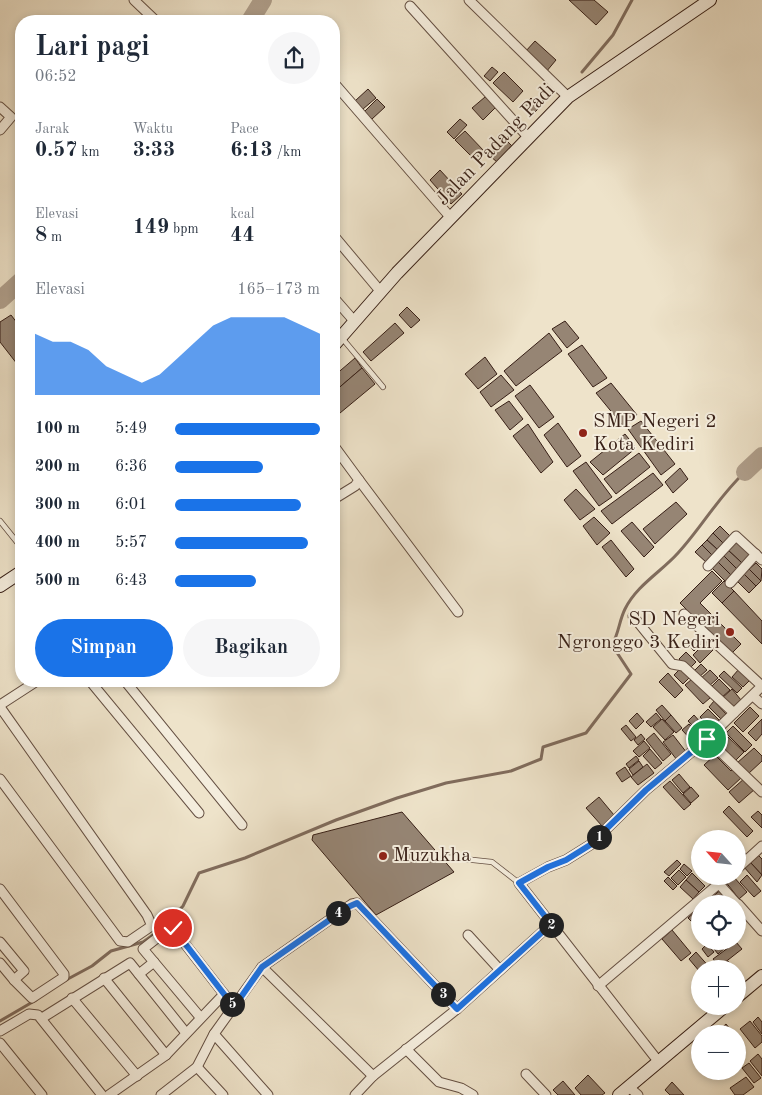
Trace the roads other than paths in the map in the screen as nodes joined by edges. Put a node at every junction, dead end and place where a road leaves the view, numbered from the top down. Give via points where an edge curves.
1 (134, 0) edge
2 (469, 0) edge
3 (710, 0) edge
4 (410, 6) dead end
5 (150, 15) edge
6 (340, 91) edge
7 (568, 97) junction
8 (0, 107) edge
9 (0, 130) edge
10 (528, 137) junction
11 (451, 218) junction
12 (340, 243) edge
13 (381, 292) junction
14 (340, 305) edge
15 (355, 322) junction
16 (340, 339) edge
17 (340, 343) edge
18 (382, 387) dead end
19 (340, 454) edge
20 (359, 480) junction
21 (340, 495) edge
22 (0, 521) edge
23 (15, 540) edge
24 (759, 557) edge
25 (708, 566) dead end
26 (15, 576) edge
27 (730, 583) dead end
28 (0, 586) edge
29 (458, 612) dead end
30 (684, 614) dead end
31 (633, 616) dead end
32 (762, 686) edge
33 (28, 687) edge
34 (95, 687) edge
35 (130, 687) edge
36 (753, 696) junction
37 (762, 704) edge
38 (0, 706) edge
39 (734, 713) junction
40 (707, 739) junction
41 (0, 779) edge
42 (762, 792) edge
43 (199, 814) dead end
44 (242, 825) dead end
45 (762, 846) edge
46 (445, 857) dead end
47 (746, 861) edge
48 (519, 883) junction
49 (719, 885) edge
50 (721, 885) edge
51 (0, 889) edge
52 (729, 895) edge
53 (746, 914) edge
54 (551, 924) junction
55 (762, 931) edge
56 (468, 935) dead end
57 (0, 942) edge
58 (154, 962) junction
59 (0, 963) edge
60 (262, 967) junction
61 (500, 970) junction
62 (139, 974) junction
63 (762, 976) edge
64 (104, 978) junction
65 (14, 980) junction
66 (598, 986) junction
67 (746, 989) edge
68 (224, 994) junction
69 (72, 998) junction
70 (234, 1007) junction
71 (457, 1009) junction
72 (714, 1015) edge
73 (200, 1017) junction
74 (42, 1018) junction
75 (0, 1031) edge
76 (186, 1033) junction
77 (214, 1034) junction
78 (0, 1043) edge
79 (406, 1049) junction
80 (166, 1055) junction
81 (658, 1060) junction
82 (197, 1067) junction
83 (526, 1074) dead end
84 (137, 1076) junction
85 (373, 1076) junction
86 (634, 1091) edge
87 (358, 1094) edge
88 (42, 1095) edge
89 (102, 1095) edge
90 (109, 1095) edge
91 (161, 1095) edge
92 (223, 1095) edge
93 (268, 1095) edge
94 (473, 1095) edge
95 (546, 1095) edge
96 (619, 1095) edge

1 - 5 street
2 - 7 street
3 - 7 main road, Jalan Padang Padi
4 - 10 street
6 - 11 street
7 - 10 main road, Jalan Padang Padi
8 - 9 street via 10,114 10,120
10 - 11 main road, Jalan Padang Padi
11 - 13 main road, Jalan Padang Padi
12 - 13 street
13 - 15 main road, Jalan Padang Padi
14 - 15 street
15 - 16 main road, Jalan Padang Padi
17 - 18 lane
19 - 20 street
20 - 21 street
20 - 29 street
22 - 23 lane
24 - 25 street via 734,536
24 - 27 street
26 - 28 main road
30 - 32 street
31 - 39 street via 672,664 683,666
32 - 36 street
33 - 38 street
34 - 43 street
35 - 44 street
36 - 37 street
36 - 39 street
38 - 41 street via 147,914 152,924 150,927 128,942 120,941
39 - 40 street
40 - 42 street
40 - 48 street via 646,790 590,845
45 - 47 street
46 - 48 lane via 492,862
48 - 54 street
49 - 66 street
50 - 52 street
51 - 65 street via 64,974 32,998
53 - 55 street
54 - 61 street
54 - 66 street
56 - 61 street
57 - 65 street via 24,971
58 - 62 street
58 - 68 street via 143,949 168,928 173,928
58 - 73 street
59 - 65 street
60 - 70 street
60 - 71 street via 357,903
60 - 85 street
61 - 71 street
62 - 64 street via 130,963
62 - 76 street
63 - 67 main road
64 - 69 street
64 - 80 street
66 - 81 street
68 - 70 street
68 - 73 street
69 - 74 street
69 - 84 street
70 - 77 street
71 - 79 street
72 - 81 main road
73 - 76 street
74 - 75 street via 32,1014
74 - 89 street
76 - 80 street
77 - 82 street
77 - 93 street
78 - 88 street
79 - 85 street
79 - 94 street via 438,1082
80 - 84 street
81 - 86 main road
82 - 91 street
82 - 92 street
83 - 95 street
84 - 90 street
85 - 87 street
86 - 96 main road

